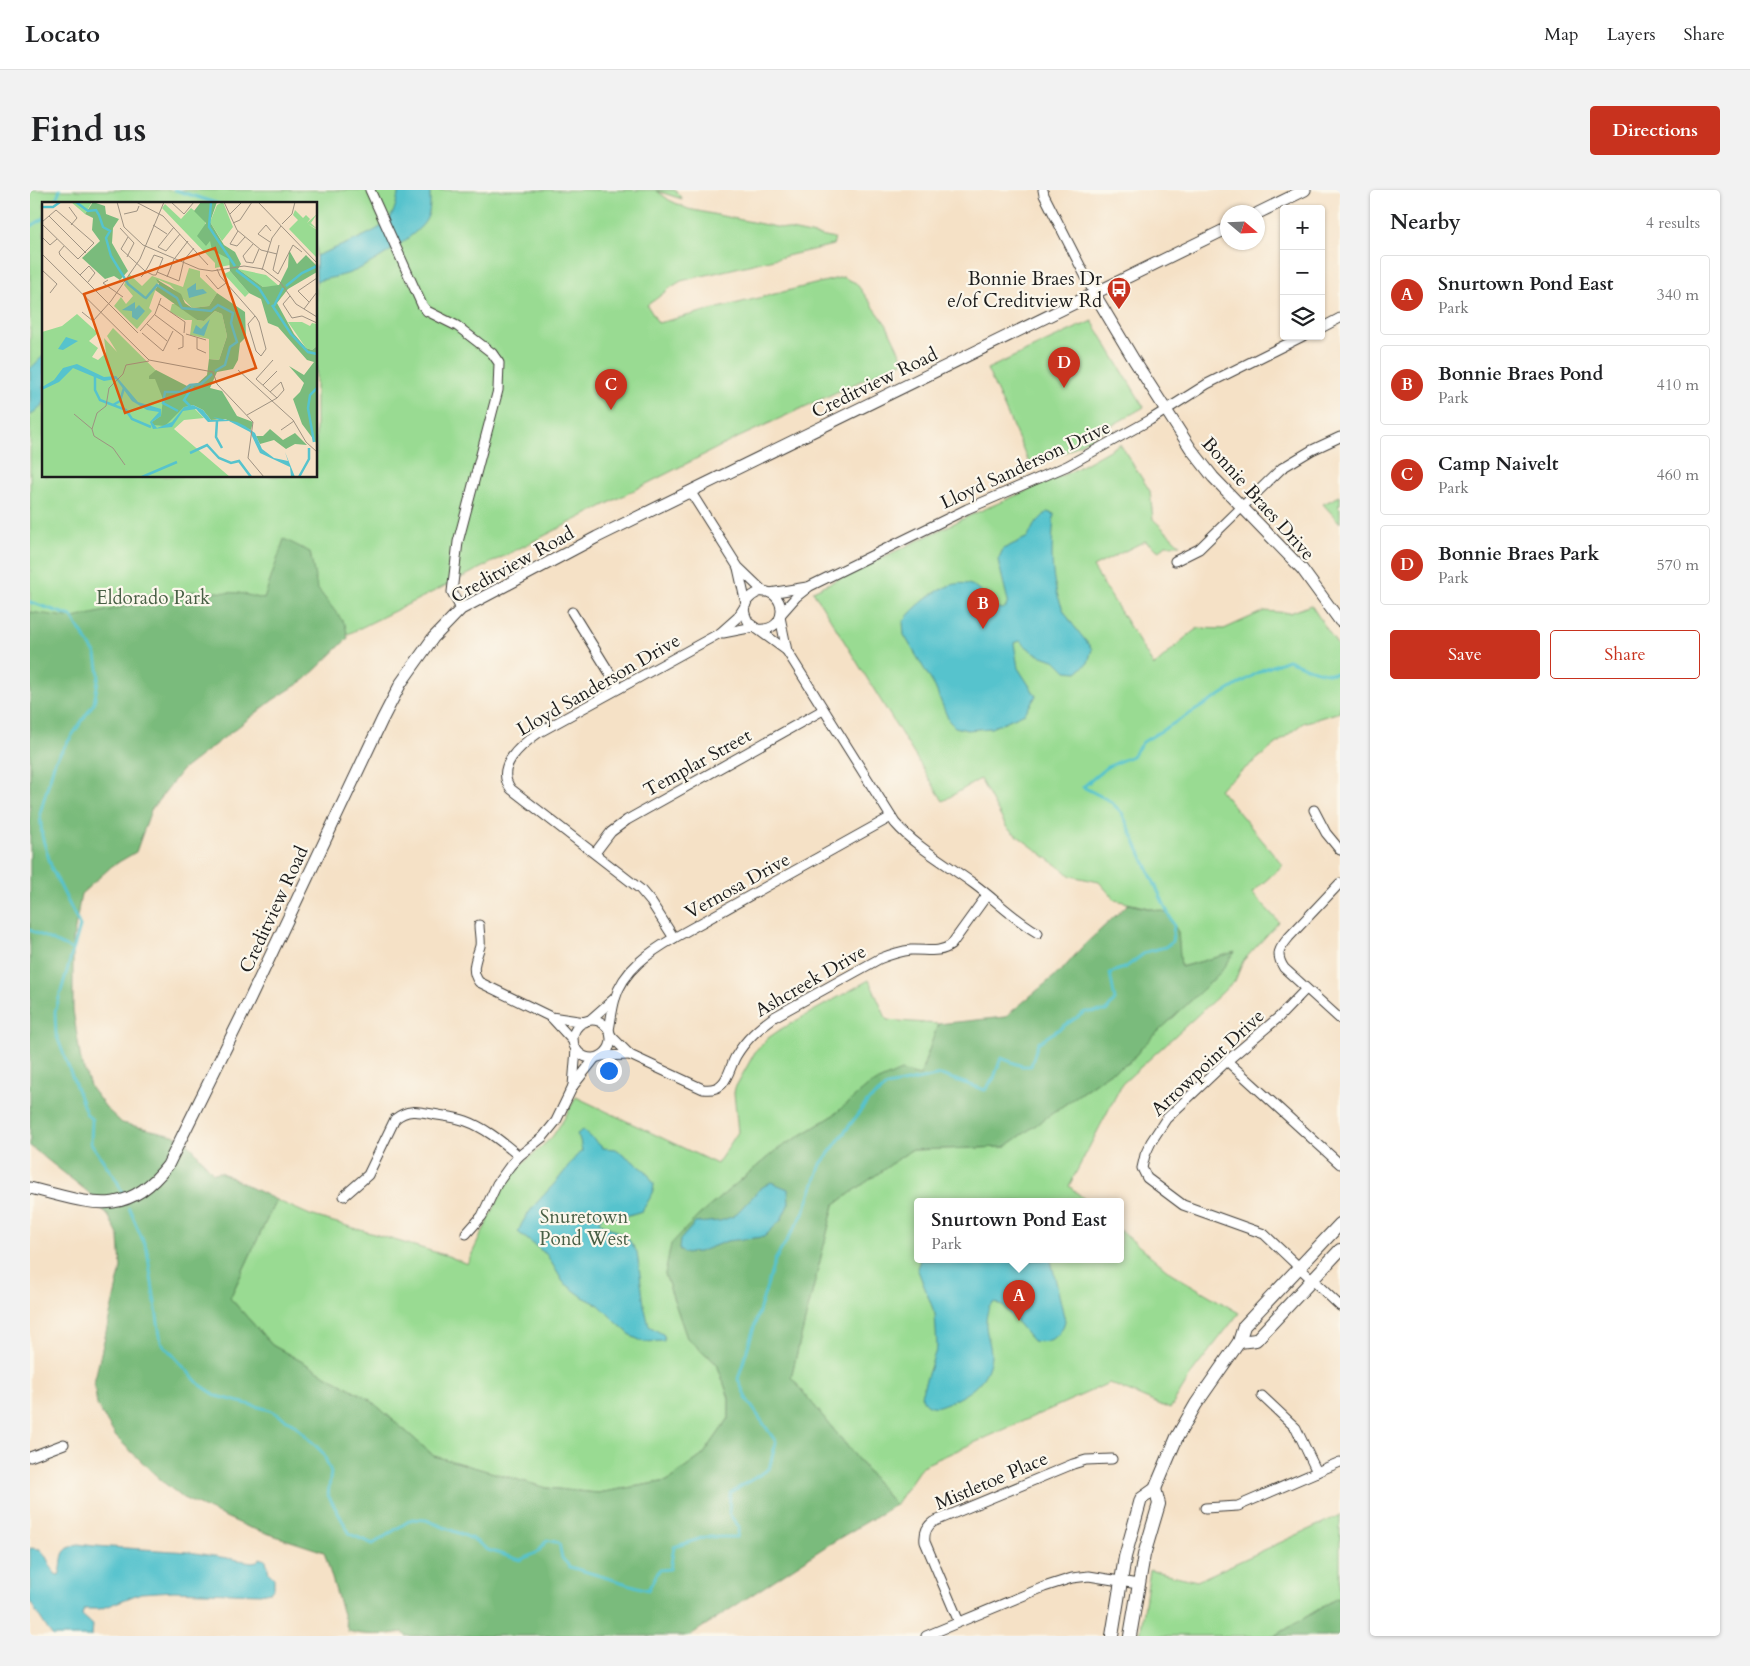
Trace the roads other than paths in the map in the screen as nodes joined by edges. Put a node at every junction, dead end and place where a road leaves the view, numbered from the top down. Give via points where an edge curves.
1 (370, 190) edge
2 (1043, 190) edge
3 (1306, 190) edge
4 (1265, 210) edge
5 (1220, 232) edge
6 (1094, 293) junction
7 (1340, 318) edge
8 (1325, 326) edge
9 (1295, 340) edge
10 (1165, 410) junction
11 (1340, 437) edge
12 (690, 491) junction
13 (1242, 507) junction
14 (1175, 561) dead end
15 (738, 567) junction
16 (810, 586) junction
17 (767, 593) junction
18 (745, 605) junction
19 (461, 609) junction
20 (572, 612) dead end
21 (781, 615) junction
22 (1340, 621) edge
23 (756, 628) junction
24 (720, 633) junction
25 (787, 650) junction
26 (619, 688) junction
27 (823, 710) junction
28 (1314, 810) dead end
29 (891, 817) junction
30 (1340, 850) edge
31 (594, 853) junction
32 (1340, 883) edge
33 (987, 895) junction
34 (479, 925) dead end
35 (1038, 932) dead end
36 (674, 938) junction
37 (1306, 989) junction
38 (615, 998) junction
39 (551, 1017) junction
40 (1340, 1019) edge
41 (587, 1021) junction
42 (610, 1033) junction
43 (575, 1045) junction
44 (630, 1055) junction
45 (598, 1057) junction
46 (1227, 1061) junction
47 (573, 1086) junction
48 (519, 1156) junction
49 (1340, 1164) edge
50 (30, 1188) edge
51 (344, 1196) dead end
52 (1340, 1224) edge
53 (466, 1234) dead end
54 (1340, 1250) edge
55 (1300, 1267) junction
56 (1313, 1279) junction
57 (1340, 1306) edge
58 (1239, 1342) junction
59 (1262, 1396) dead end
60 (64, 1444) dead end
61 (30, 1457) edge
62 (1112, 1459) dead end
63 (1340, 1462) edge
64 (1317, 1472) junction
65 (1155, 1489) junction
66 (1206, 1508) dead end
67 (1120, 1581) junction
68 (1138, 1584) junction
69 (959, 1622) junction
70 (926, 1636) edge
71 (1112, 1636) edge
72 (1130, 1636) edge

1 - 19 street via 422,305 457,326 492,353 498,363 498,390 458,542 452,592
2 - 6 street
3 - 4 street
5 - 6 street, Creditview Road
6 - 10 street, Bonnie Braes Drive
6 - 12 street, Creditview Road
7 - 8 street
9 - 10 street, Lloyd Sanderson Drive via 1212,381
10 - 13 street, Bonnie Braes Drive via 1203,466
10 - 16 street, Lloyd Sanderson Drive via 1067,466 967,509
11 - 13 street via 1288,464
12 - 15 street
12 - 19 street, Creditview Road
13 - 14 street via 1199,549
13 - 22 street, Bonnie Braes Drive via 1302,569
15 - 17 street
15 - 18 street
16 - 17 street, Lloyd Sanderson Drive
16 - 21 street, Lloyd Sanderson Drive
17 - 18 street via 753,595
17 - 21 street via 779,602
18 - 23 street via 746,618
18 - 24 street, Lloyd Sanderson Drive via 737,618
19 - 50 street, Creditview Road via 433,638 390,705 168,1165 143,1192 118,1202 94,1203
20 - 26 street
21 - 23 street via 774,626
21 - 25 street
23 - 24 street, Lloyd Sanderson Drive
23 - 25 street
24 - 26 street, Lloyd Sanderson Drive
25 - 27 street
26 - 31 street, Lloyd Sanderson Drive via 528,740 516,751 506,769 507,784 511,789
27 - 29 street
27 - 31 street, Templar Street via 627,820 610,832
28 - 30 street
29 - 33 street via 913,841
29 - 36 street, Vernosa Drive
31 - 36 street, Lloyd Sanderson Drive via 640,889
32 - 37 street via 1281,946 1278,955 1284,968
33 - 35 street via 1022,924
33 - 44 street, Ashcreek Drive via 945,949 911,950 879,959 774,1017 746,1041 716,1088 703,1089
34 - 39 street via 480,944 474,965 479,982
36 - 38 street, Vernosa Drive via 637,964
37 - 40 street
37 - 46 street, Arrowpoint Drive via 1279,1017
38 - 41 street, Vernosa Drive
38 - 42 street, Vernosa Drive
39 - 41 street
39 - 43 street
41 - 42 street via 601,1022
41 - 43 street via 576,1030
42 - 44 street, Ashcreek Drive
42 - 45 street via 609,1047
43 - 45 street via 584,1056
43 - 47 street
44 - 45 street, Ashcreek Drive
45 - 47 street
46 - 49 street
46 - 55 street, Arrowpoint Drive via 1162,1124 1145,1155 1142,1168 1167,1194 1183,1205 1264,1234
47 - 48 street via 550,1129
48 - 51 street via 472,1123 411,1111 395,1119 368,1175
48 - 53 street via 506,1171 482,1216
52 - 55 main road
54 - 56 main road
55 - 56 street, Arrowpoint Drive
55 - 58 main road via 1244,1326
56 - 57 street, Arrowpoint Drive
56 - 58 main road via 1256,1340
58 - 65 main road via 1196,1404
59 - 64 street via 1296,1428
60 - 61 street
62 - 69 street, Mistletoe Place via 1073,1464 927,1526 924,1536 927,1548
63 - 64 street
64 - 66 street via 1238,1506
65 - 67 main road via 1141,1499
65 - 68 main road via 1159,1504
67 - 68 street
67 - 69 street via 1089,1576 1072,1578
67 - 71 main road
68 - 72 main road
69 - 70 street

